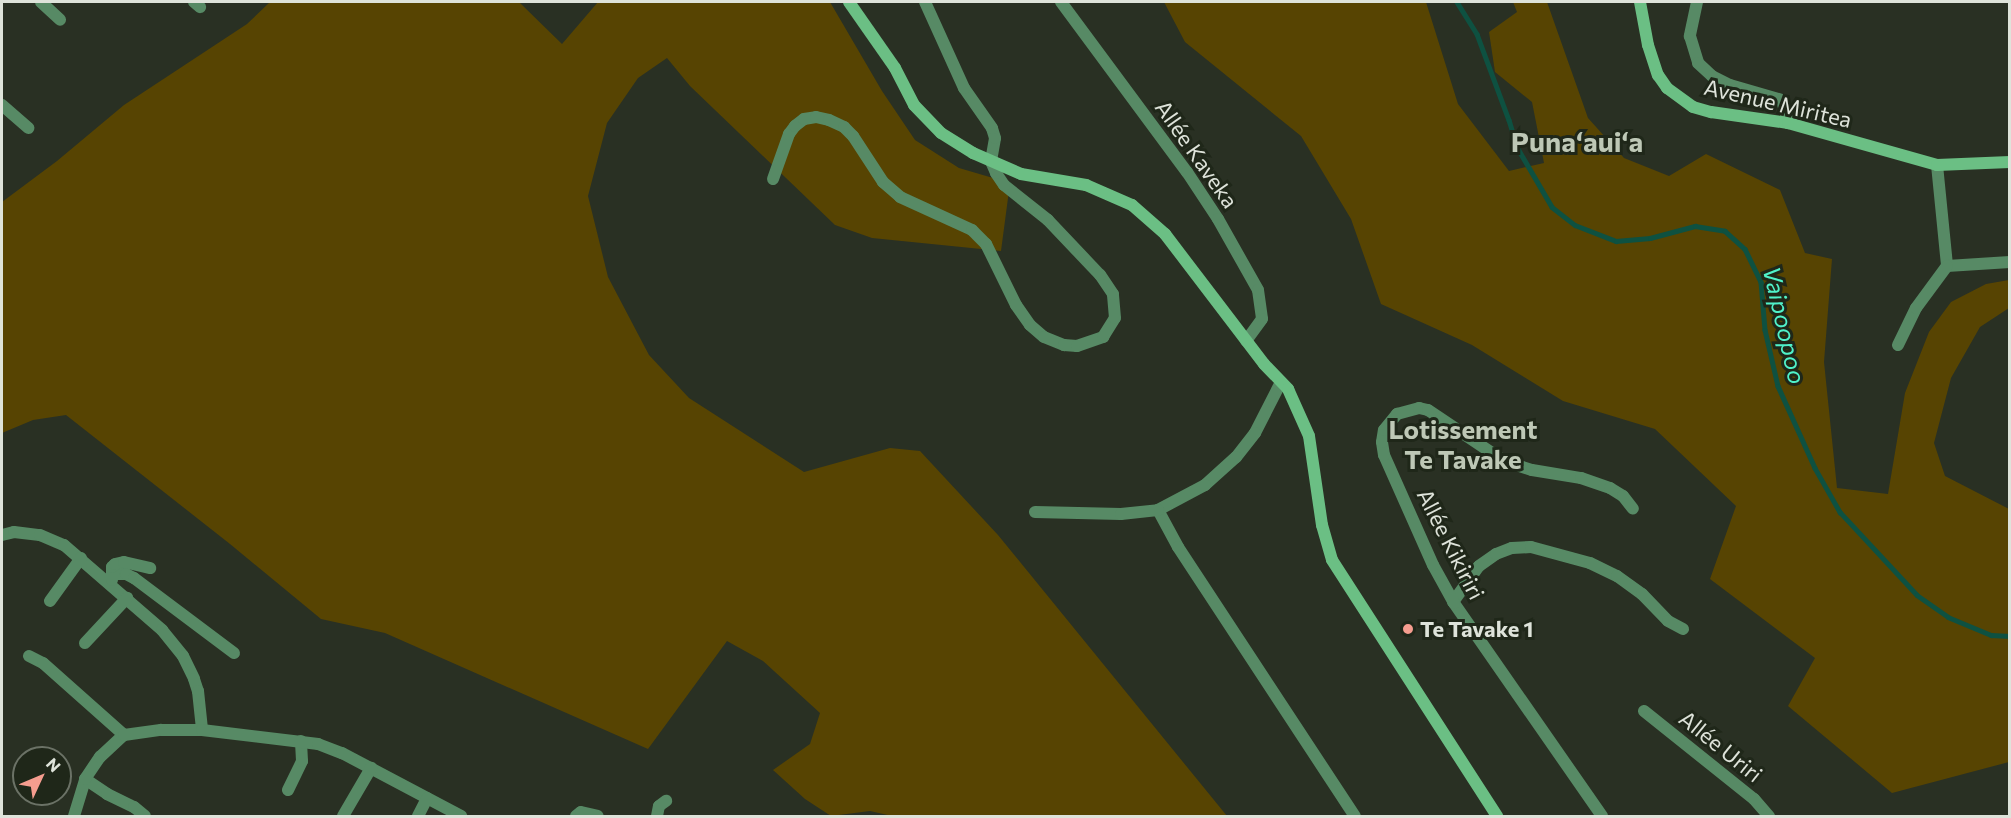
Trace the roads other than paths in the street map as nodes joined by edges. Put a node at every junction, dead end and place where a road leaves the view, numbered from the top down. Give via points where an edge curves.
1 (41, 2) edge
2 (849, 2) edge
3 (926, 2) edge
4 (1061, 2) edge
5 (1640, 2) edge
6 (1697, 2) edge
7 (60, 20) dead end
8 (2, 105) edge
9 (1788, 123) junction
10 (28, 128) dead end
11 (991, 161) junction
12 (2010, 162) edge
13 (1937, 165) junction
14 (773, 179) dead end
15 (2010, 262) edge
16 (1947, 266) junction
17 (1246, 341) junction
18 (1898, 345) dead end
19 (1281, 382) junction
20 (1633, 509) dead end
21 (1158, 510) junction
22 (1035, 512) dead end
23 (2, 535) edge
24 (81, 558) junction
25 (150, 568) dead end
26 (112, 580) junction
27 (127, 598) junction
28 (50, 601) dead end
29 (1454, 602) junction
30 (1683, 629) dead end
31 (85, 644) dead end
32 (234, 653) dead end
33 (30, 656) dead end
34 (1644, 711) dead end
35 (202, 730) junction
36 (124, 735) junction
37 (301, 741) junction
38 (371, 768) junction
39 (85, 779) junction
40 (288, 789) dead end
41 (427, 798) junction
42 (666, 801) dead end
43 (74, 816) edge
44 (145, 816) edge
45 (343, 816) edge
46 (418, 816) edge
47 (461, 816) edge
48 (576, 816) edge
49 (598, 816) edge
50 (657, 816) edge
51 (1355, 816) edge
52 (1497, 816) edge
53 (1602, 816) edge
54 (1769, 816) edge

1 - 7 street
2 - 11 main road via 895,68 914,105 941,133
3 - 11 street via 964,88 992,128 995,138
4 - 17 street, Allée Kaveka via 1183,166 1258,290 1262,319
5 - 9 main road, Avenue Miritea via 1653,64 1665,85 1680,99 1711,112
6 - 9 street via 1690,36 1698,63 1730,85 1782,100
8 - 10 street
9 - 13 main road, Avenue Miritea
11 - 14 street via 1004,185 1048,220 1113,294 1115,318 1103,337 1077,346 1044,337 1016,305 986,244 972,231 900,197 883,182 844,127 816,117 804,119 789,134
11 - 17 main road via 1021,174 1086,185 1132,206 1165,234
12 - 13 main road, Avenue Miritea
13 - 16 street
15 - 16 street
16 - 18 street via 1916,308
17 - 19 main road
19 - 21 street via 1255,433 1236,457 1205,485
19 - 52 main road via 1309,436 1322,525 1332,560
20 - 29 street, Allée Kikiriri via 1610,488 1504,461 1428,410 1419,408 1397,414 1384,430 1384,455 1433,566
21 - 22 street via 1121,514
21 - 51 street via 1178,547
23 - 24 street via 40,535 64,545
24 - 26 street
24 - 28 street
25 - 26 street via 124,562 112,567
26 - 27 street
26 - 32 street via 126,574 134,578
27 - 31 street
27 - 35 street via 183,656 198,691
29 - 30 street via 1479,566 1512,548 1531,547 1590,563 1617,576 1642,594 1668,621
29 - 53 street, Allée Kikiriri
33 - 36 street via 43,663
34 - 54 street, Allée Uriri via 1755,799
35 - 36 street via 146,730
35 - 37 street
36 - 39 street
37 - 38 street via 328,747
37 - 40 street via 302,761
38 - 41 street
38 - 45 street
39 - 43 street
39 - 44 street
41 - 46 street
41 - 47 street
42 - 50 street via 659,806
48 - 49 street via 581,812

